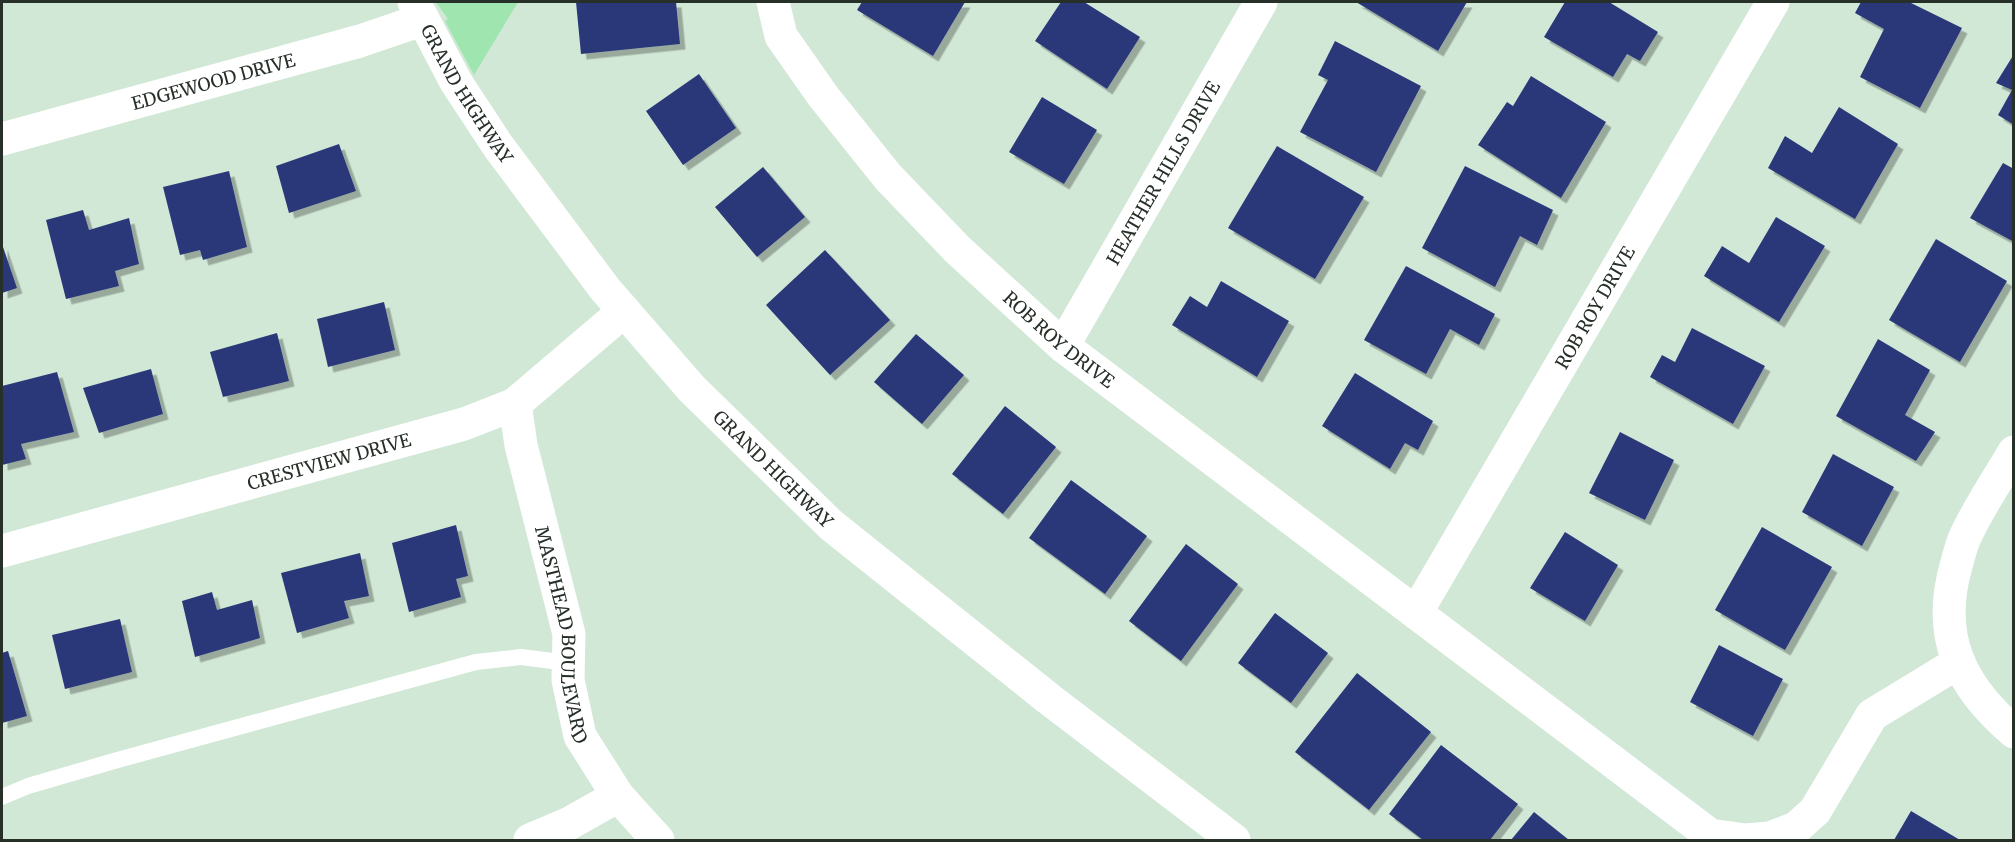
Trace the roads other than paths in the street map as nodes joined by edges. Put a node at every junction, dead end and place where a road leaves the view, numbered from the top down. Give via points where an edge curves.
1 (773, 2) edge
2 (1261, 2) edge
3 (1773, 2) edge
4 (418, 9) edge
5 (2, 139) edge
6 (624, 311) junction
7 (1063, 346) junction
8 (515, 404) junction
9 (2013, 452) edge
10 (2, 550) edge
11 (1416, 613) junction
12 (1959, 662) junction
13 (568, 663) junction
14 (2013, 732) edge
15 (618, 796) junction
16 (2, 797) edge
17 (530, 840) edge
18 (658, 840) edge
19 (1234, 840) edge

1 - 7 street, ROB ROY DRIVE via 781,36 888,177 957,249
2 - 7 street, HEATHER HILLS DRIVE
3 - 11 street, ROB ROY DRIVE
4 - 5 street, EDGEWOOD DRIVE via 407,25 360,41
4 - 6 street, GRAND HIGHWAY via 486,129
6 - 8 street, CRESTVIEW DRIVE
6 - 19 street, GRAND HIGHWAY via 692,389 831,525 1048,699
7 - 11 street, ROB ROY DRIVE
8 - 10 street, CRESTVIEW DRIVE via 464,424
8 - 13 street, MASTHEAD BOULEVARD via 569,634
9 - 12 street via 1965,537 1952,583 1949,635
11 - 12 street, ROB ROY DRIVE via 1710,836 1745,840 1770,838 1796,828 1815,811 1872,715
12 - 14 street via 1992,713
13 - 15 street, MASTHEAD BOULEVARD via 580,736
13 - 16 lane via 521,657 476,662 114,761
15 - 17 street
15 - 18 street, MASTHEAD BOULEVARD

